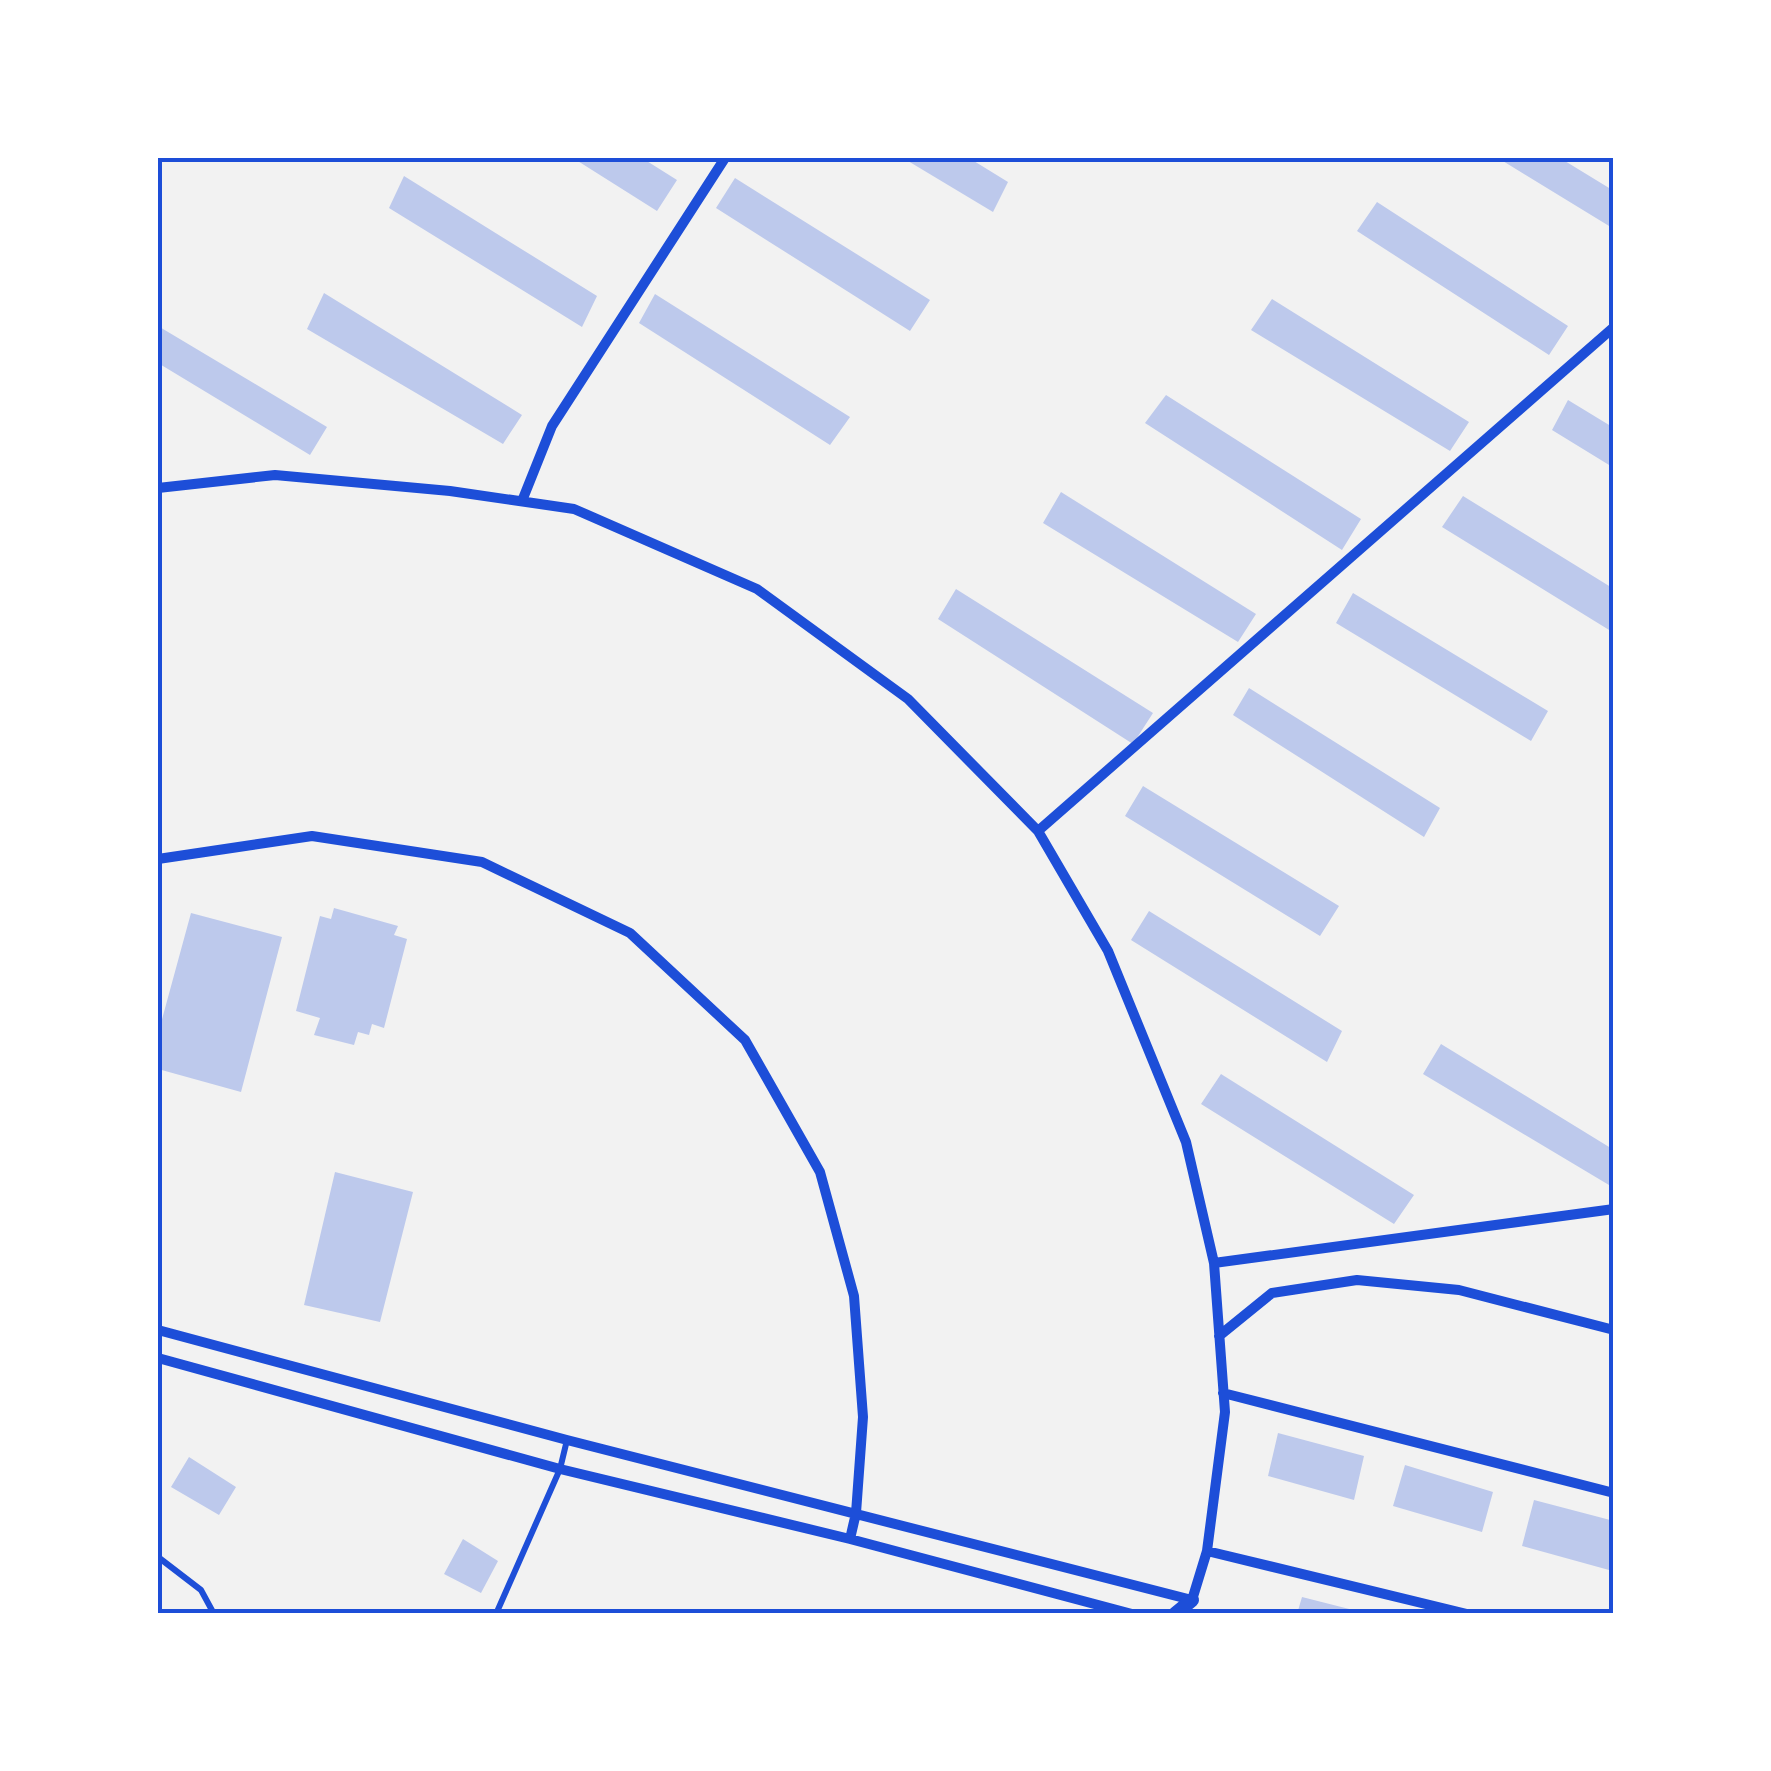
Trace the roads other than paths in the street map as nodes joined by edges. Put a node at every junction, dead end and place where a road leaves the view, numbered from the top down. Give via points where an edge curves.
1 (725, 158) edge
2 (1614, 327) edge
3 (158, 488) edge
4 (522, 501) junction
5 (1038, 831) junction
6 (158, 859) edge
7 (1614, 1209) edge
8 (1214, 1263) junction
9 (158, 1330) edge
10 (1614, 1330) edge
11 (1219, 1336) junction
12 (158, 1358) edge
13 (1223, 1393) junction
14 (566, 1440) junction
15 (560, 1469) junction
16 (1614, 1493) edge
17 (856, 1512) junction
18 (850, 1538) junction
19 (1207, 1551) junction
20 (158, 1558) edge
21 (1192, 1607) edge
22 (214, 1614) edge
23 (496, 1614) edge
24 (1132, 1614) edge
25 (1174, 1614) edge
26 (1467, 1614) edge

1 - 4 street via 552,426
2 - 5 street
3 - 4 street via 274,475
4 - 5 street via 574,509 757,589 908,699
5 - 8 street via 1108,952 1186,1142
6 - 17 street via 312,836 482,862 630,933 745,1040 820,1172 854,1296 863,1417
7 - 8 street
8 - 11 street
9 - 14 street
10 - 11 street via 1459,1290 1357,1280 1272,1293
11 - 13 street
12 - 15 street
13 - 16 street
13 - 19 street
14 - 15 lane
14 - 17 street
15 - 18 street
15 - 23 lane
17 - 18 street
17 - 21 street
18 - 24 street
19 - 21 street
19 - 26 street
20 - 22 lane via 201,1590
21 - 25 street

